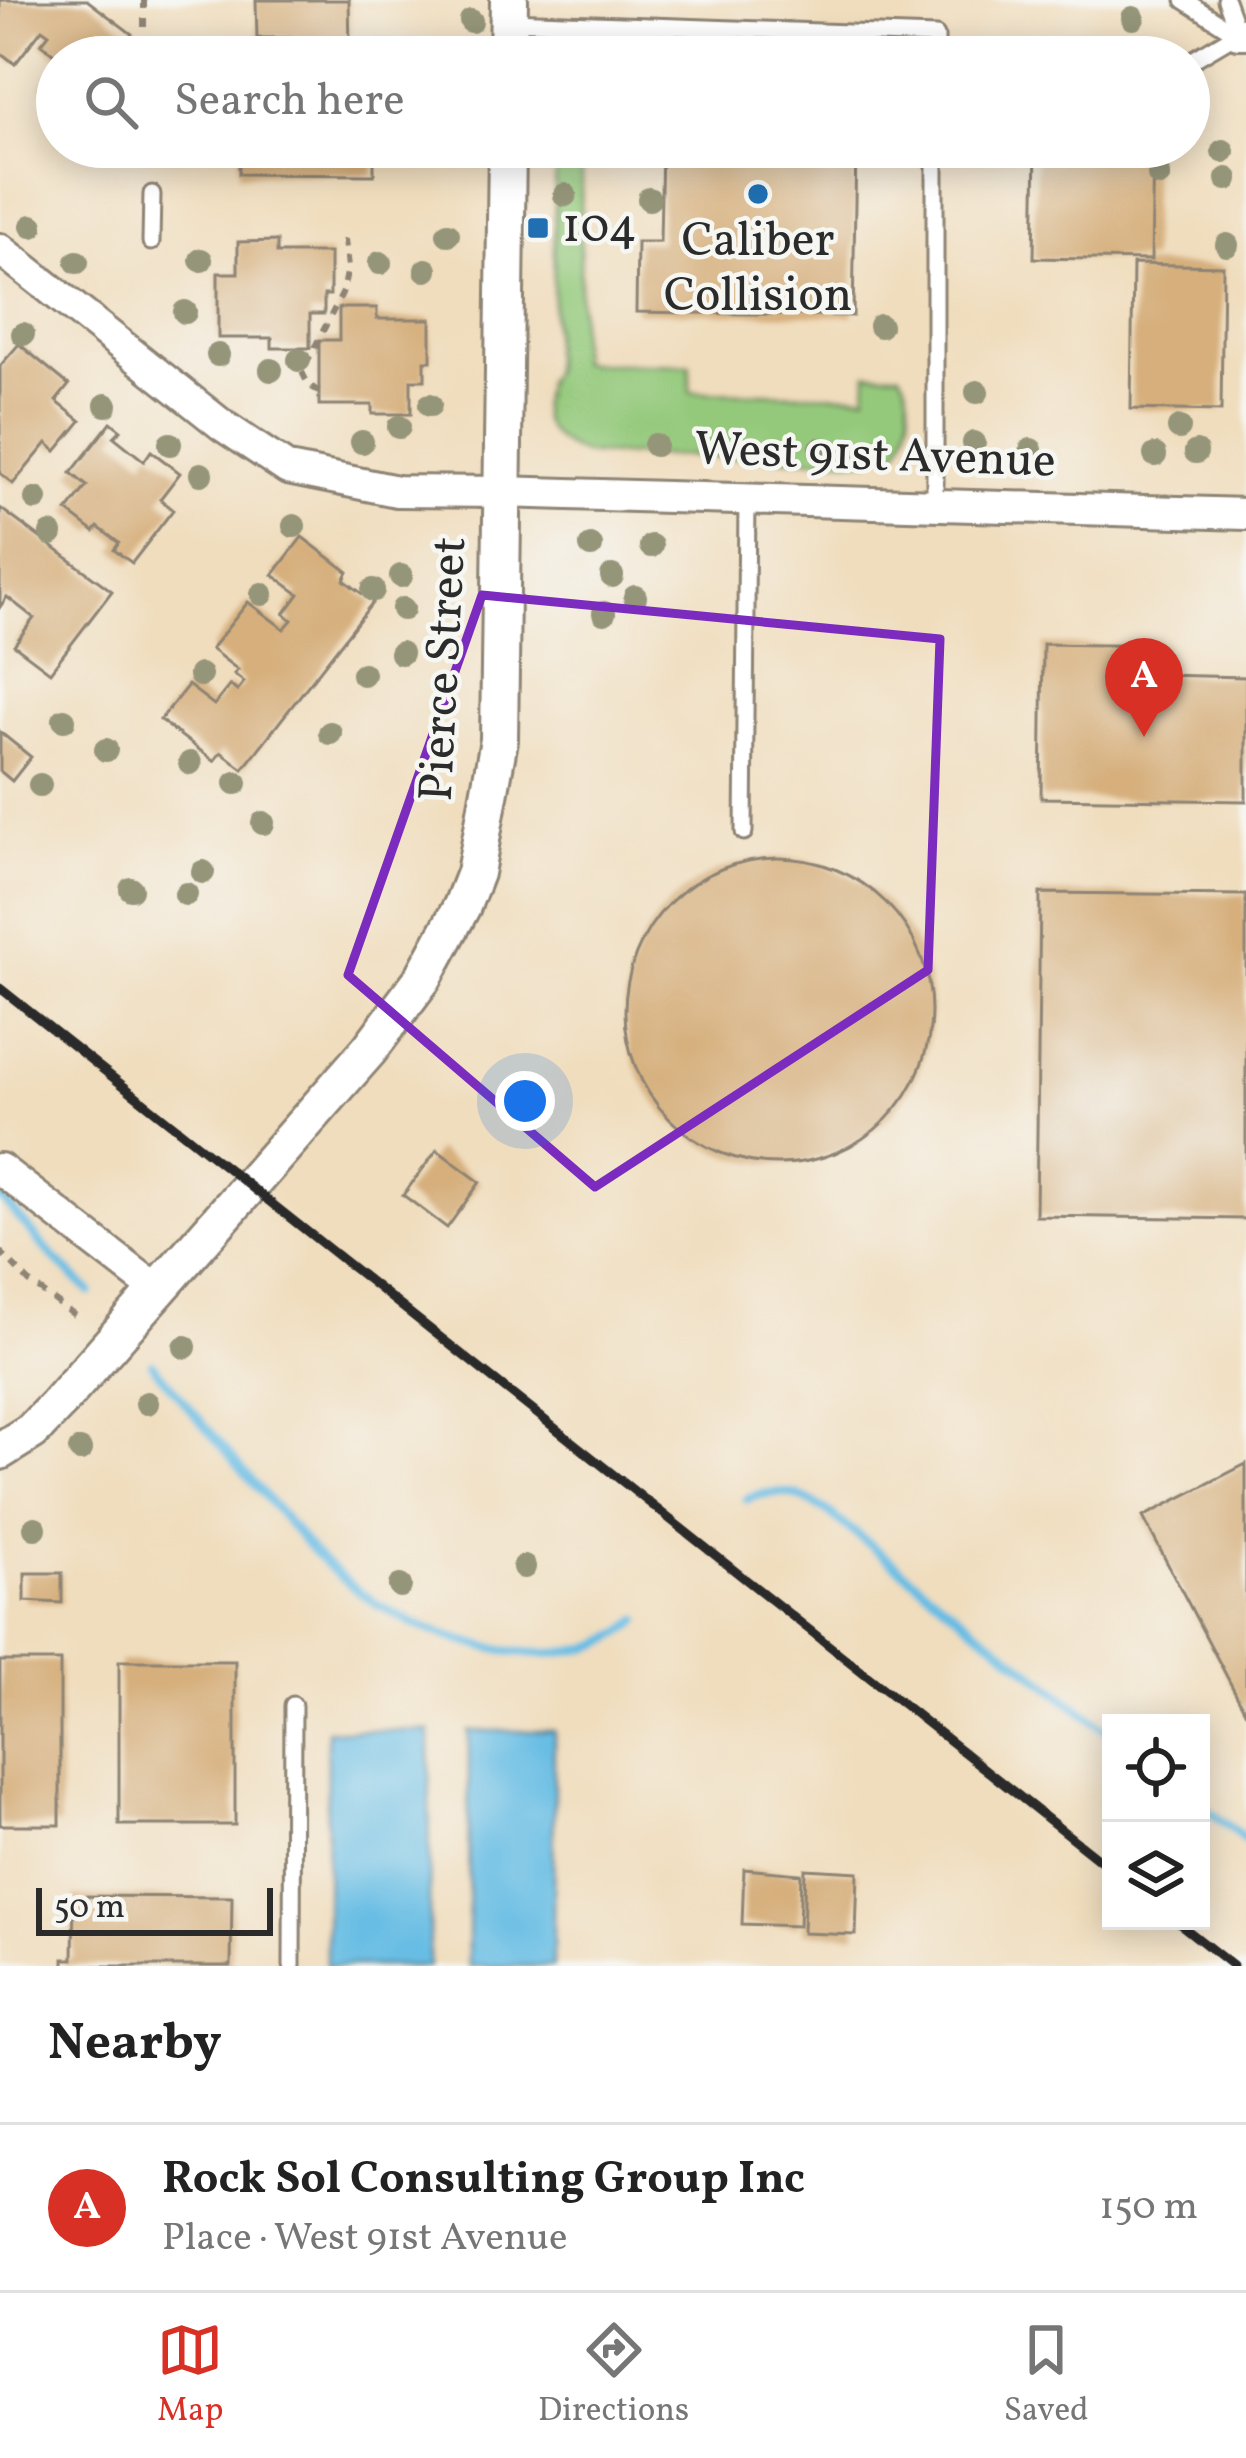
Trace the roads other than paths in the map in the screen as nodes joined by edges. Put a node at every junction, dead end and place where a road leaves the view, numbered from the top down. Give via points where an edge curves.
1 (1184, 0) edge
2 (1226, 0) edge
3 (509, 26) edge
4 (1244, 33) edge
5 (936, 36) edge
6 (1210, 51) edge
7 (507, 168) edge
8 (935, 168) edge
9 (152, 194) dead end
10 (151, 242) dead end
11 (0, 250) edge
12 (501, 492) junction
13 (747, 499) junction
14 (935, 504) junction
15 (1246, 514) edge
16 (744, 832) dead end
17 (0, 1169) edge
18 (157, 1290) junction
19 (0, 1451) edge
20 (293, 1705) dead end
21 (292, 1966) edge

1 - 4 lane
2 - 4 lane
3 - 5 lane
4 - 6 lane
7 - 12 street, Pierce Street
8 - 14 lane
9 - 10 lane
11 - 12 street, West 91st Avenue via 288,469 398,491
12 - 13 street, West 91st Avenue
12 - 18 street, Pierce Street via 499,740 462,906 423,978 369,1050
13 - 14 street, West 91st Avenue
13 - 16 lane
14 - 15 street, West 91st Avenue
17 - 18 street
18 - 19 street, Pierce Street via 44,1419
20 - 21 lane

